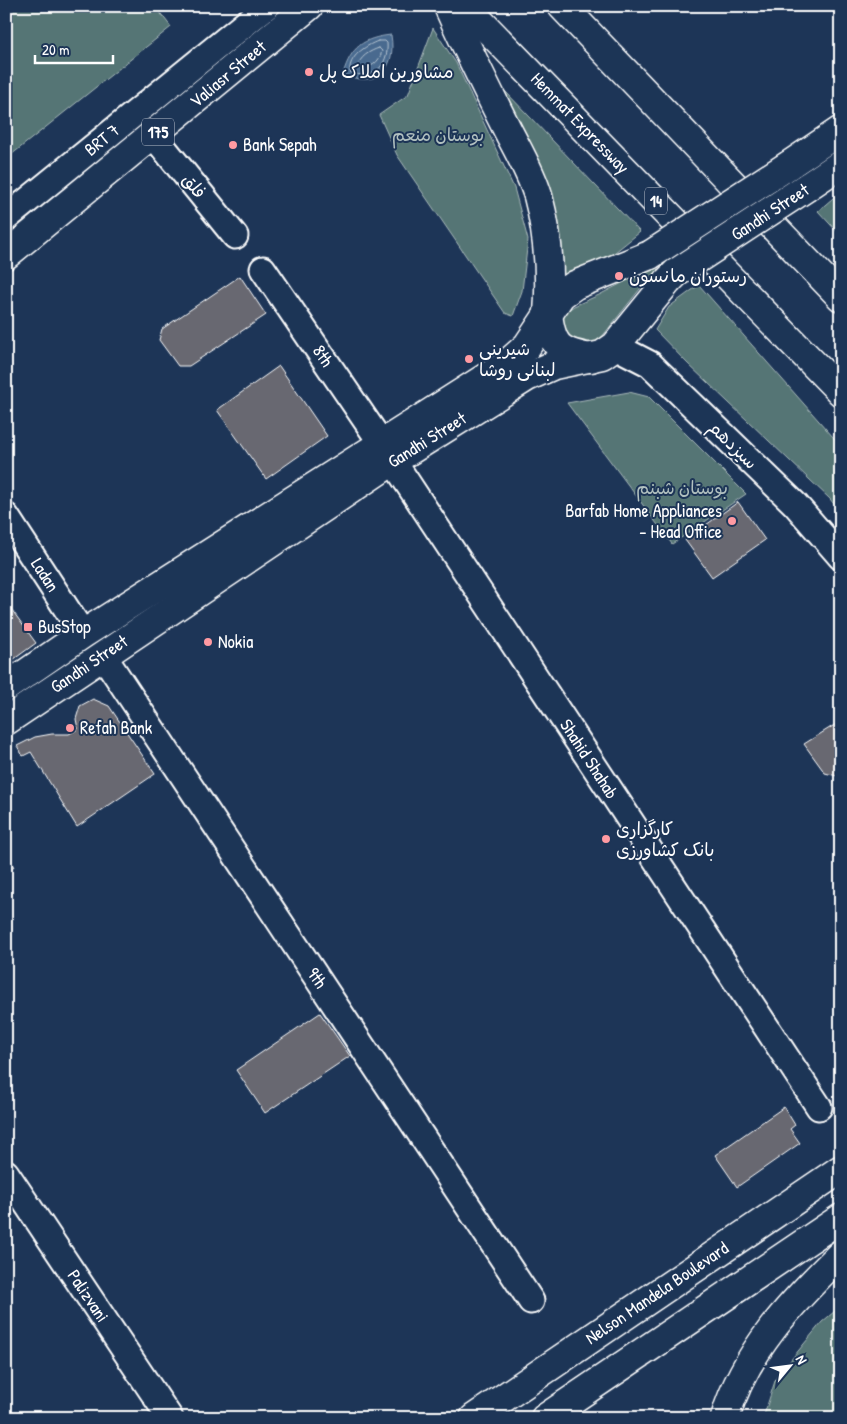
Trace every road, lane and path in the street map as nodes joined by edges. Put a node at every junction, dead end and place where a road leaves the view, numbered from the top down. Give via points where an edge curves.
1 (267, 6) edge
2 (309, 6) edge
3 (562, 6) edge
4 (461, 8) edge
5 (841, 130) edge
6 (154, 136) junction
7 (841, 164) edge
8 (6, 218) edge
9 (235, 236) dead end
10 (6, 256) edge
11 (263, 269) dead end
12 (841, 297) edge
13 (548, 314) junction
14 (615, 346) junction
15 (590, 358) junction
16 (841, 392) edge
17 (388, 453) junction
18 (6, 516) edge
19 (841, 557) edge
20 (83, 634) junction
21 (103, 655) junction
22 (6, 687) edge
23 (6, 721) edge
24 (819, 1107) dead end
25 (841, 1169) edge
26 (6, 1173) edge
27 (841, 1218) edge
28 (841, 1254) edge
29 (531, 1301) dead end
30 (170, 1418) edge
31 (474, 1418) edge
32 (545, 1418) edge
33 (725, 1418) edge

1 - 8 street, BRT 7
2 - 6 main road, Valiasr Street / 175
3 - 12 main road
4 - 13 main road via 477,70 537,196 546,236 550,291
4 - 16 main road, Hemmat Expressway / 14
5 - 13 main road, Gandhi Street, bridge via 650,254 575,285 561,295
6 - 9 street, فلق
6 - 10 main road, Valiasr Street / 175
7 - 14 main road, Gandhi Street, bridge via 676,273
11 - 17 street, 8th
13 - 15 main road via 554,342 563,351
13 - 17 main road, Gandhi Street via 527,346 507,364
14 - 15 main road, Gandhi Street
14 - 19 street, سیزدهم via 650,364 795,504
15 - 17 main road, Gandhi Street via 554,365 527,377
17 - 20 main road, Gandhi Street
17 - 21 main road, Gandhi Street
17 - 24 street, Shahid Shahab
18 - 20 street, Ladan
20 - 22 main road, Gandhi Street
21 - 23 main road, Gandhi Street
21 - 29 street, 9th
25 - 31 main road, Nelson Mandela Boulevard
26 - 30 street, Palizvani
27 - 32 main road
28 - 33 main road via 799,1295 760,1344 732,1395

